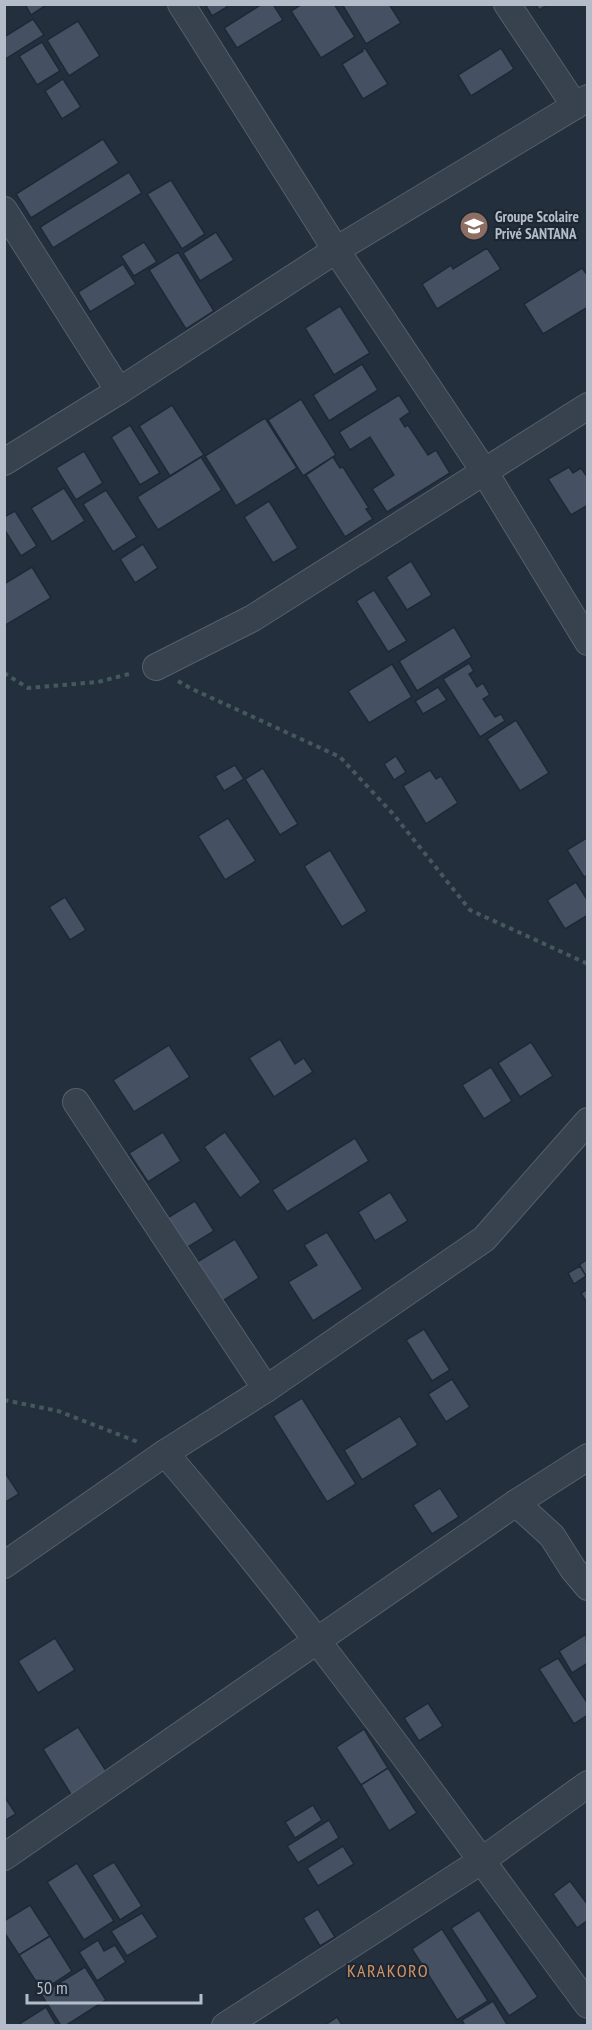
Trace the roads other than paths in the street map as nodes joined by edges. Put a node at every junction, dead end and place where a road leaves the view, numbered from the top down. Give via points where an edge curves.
1 (181, 4) edge
2 (507, 4) edge
3 (581, 102) edge
4 (4, 210) edge
5 (336, 250) junction
6 (119, 391) junction
7 (588, 406) edge
8 (4, 462) edge
9 (484, 471) junction
10 (588, 642) edge
11 (156, 667) road end
12 (76, 1102) dead end
13 (588, 1121) edge
14 (266, 1389) junction
15 (165, 1453) junction
16 (588, 1457) edge
17 (516, 1503) junction
18 (4, 1565) edge
19 (588, 1587) edge
20 (318, 1641) junction
21 (588, 1784) edge
22 (4, 1857) edge
23 (481, 1861) junction
24 (588, 2005) edge
25 (225, 2025) edge

1 - 5 street
2 - 3 street
3 - 5 street
4 - 6 street
5 - 6 street
5 - 9 street
6 - 8 street
7 - 9 street
9 - 10 street
9 - 11 street via 253,618
12 - 14 street
13 - 14 street via 484,1239
14 - 15 street
15 - 18 street
15 - 20 street
16 - 17 street
17 - 19 street via 552,1536
17 - 20 street
20 - 22 street
20 - 23 street
21 - 23 street
23 - 24 street
23 - 25 street

